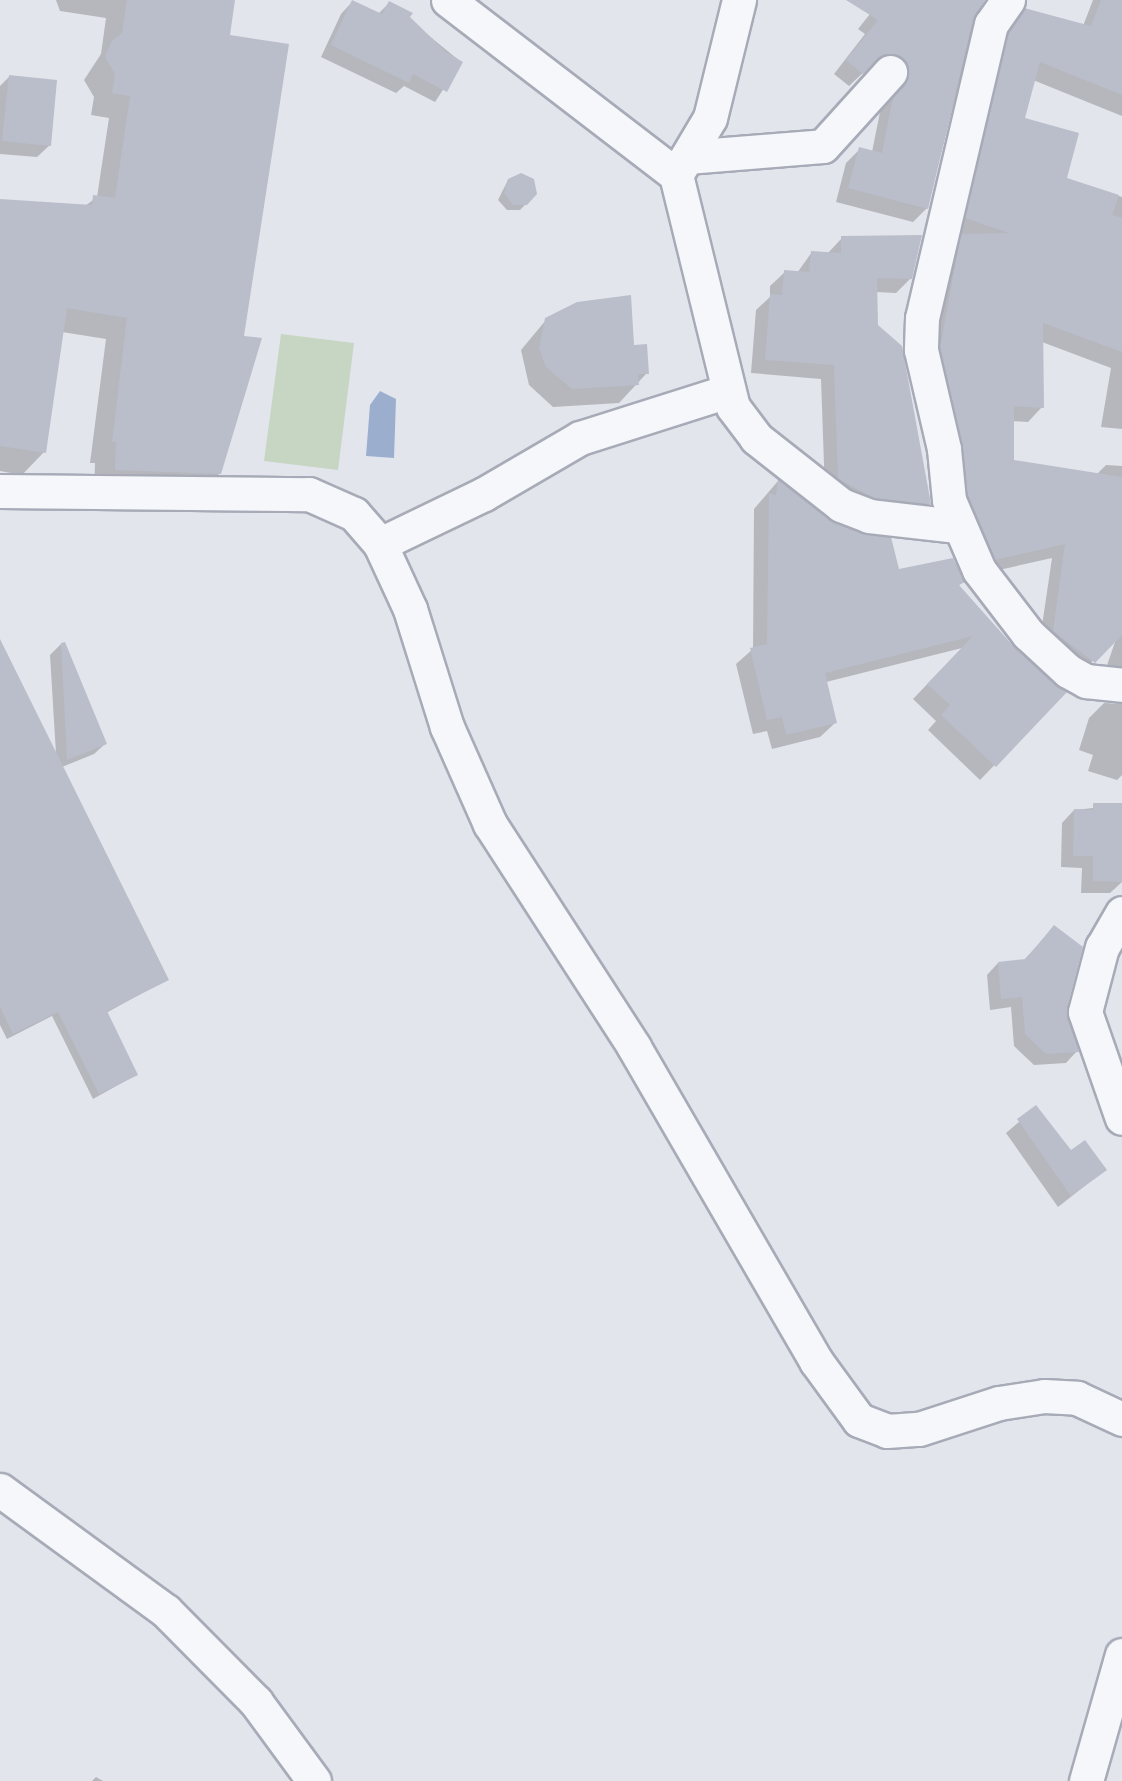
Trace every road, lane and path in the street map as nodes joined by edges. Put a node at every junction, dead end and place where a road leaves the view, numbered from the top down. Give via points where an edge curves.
1 (448, 0) edge
2 (739, 0) edge
3 (1008, 0) edge
4 (890, 72) dead end
5 (682, 166) junction
6 (728, 391) junction
7 (0, 491) edge
8 (957, 526) junction
9 (380, 544) junction
10 (1122, 685) edge
11 (1122, 913) edge
12 (1122, 1118) edge
13 (1122, 1419) edge
14 (0, 1490) edge
15 (1122, 1655) edge
16 (314, 1781) edge
17 (1086, 1781) edge

1 - 5 street
2 - 5 street via 710,118
3 - 8 street via 991,24 922,318 921,350
4 - 5 street via 823,146
5 - 6 street
6 - 8 street via 733,407 756,438 841,506 869,516
6 - 9 street via 580,438 484,494
7 - 9 street via 309,494 354,514
8 - 10 street via 979,570 1028,634 1068,671 1086,681
9 - 13 street via 410,609 447,727 490,824 634,1047 816,1360 859,1420 887,1431 919,1429 999,1403 1044,1396 1077,1398
11 - 12 street via 1102,947 1085,1012
14 - 16 street via 166,1611 256,1702
15 - 17 street

